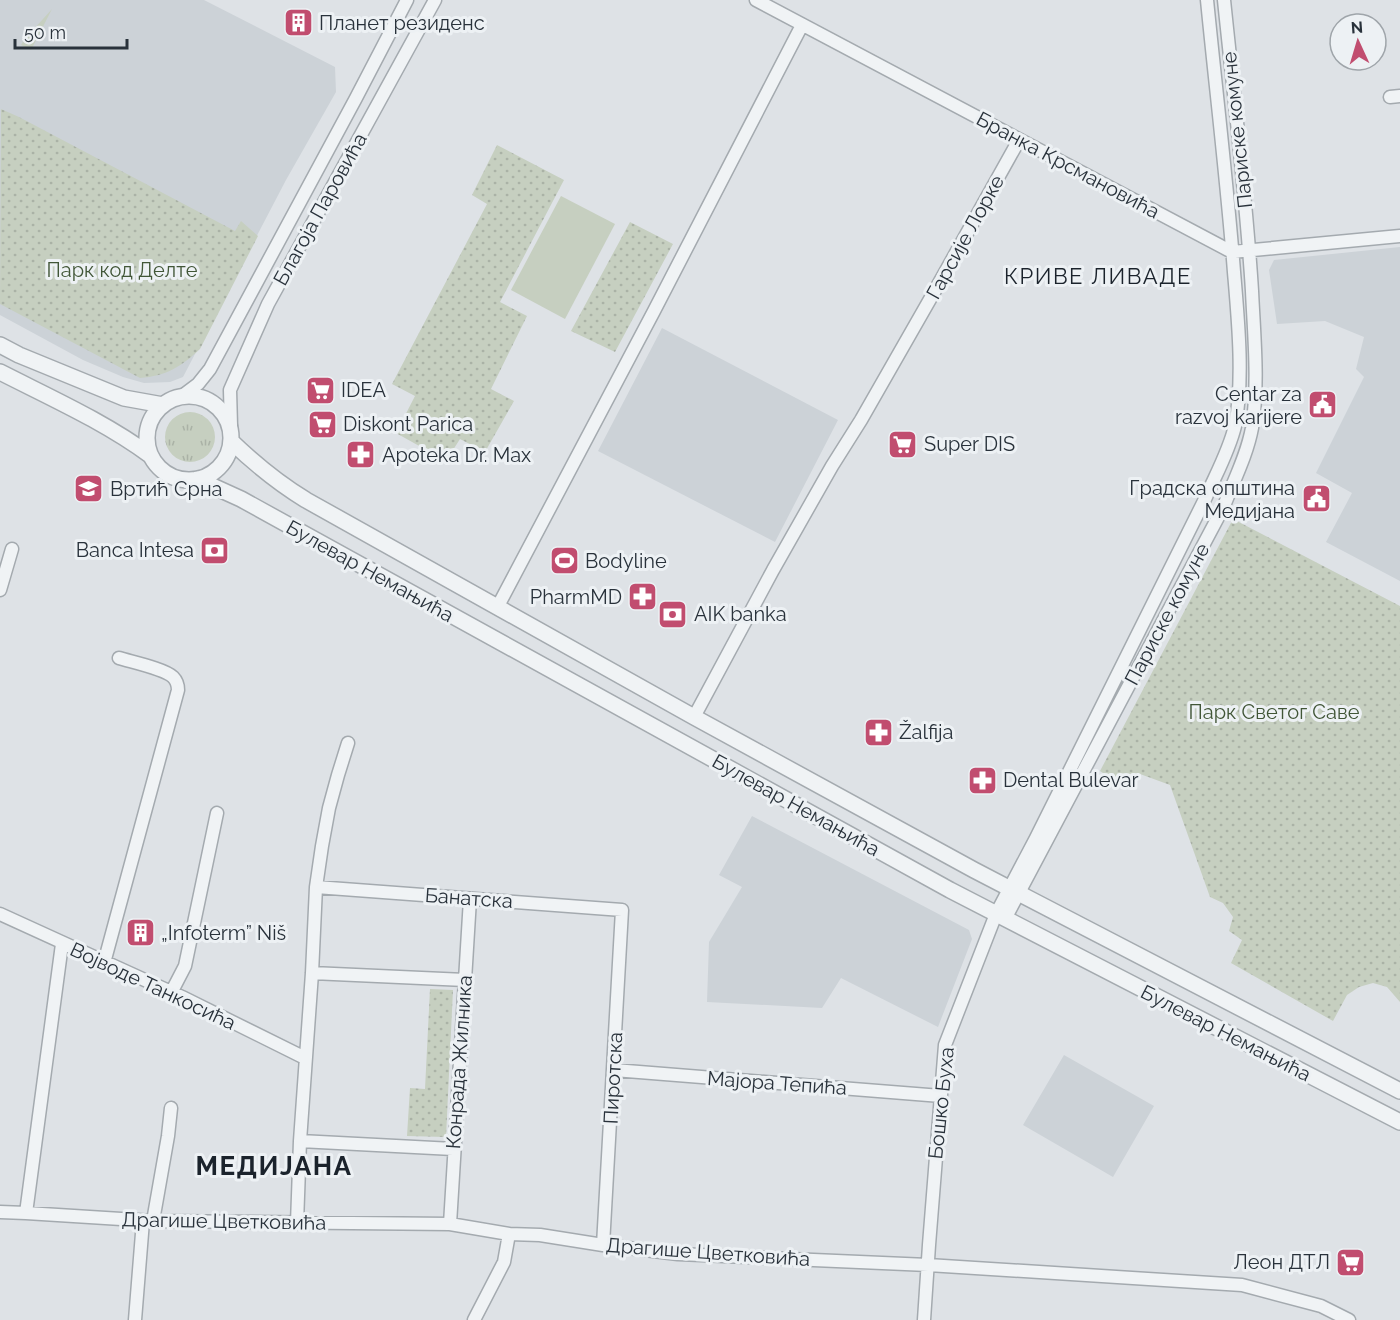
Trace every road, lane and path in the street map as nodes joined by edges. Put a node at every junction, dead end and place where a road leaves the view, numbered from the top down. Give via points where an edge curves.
1 (407, 0) edge
2 (435, 0) edge
3 (756, 0) edge
4 (1208, 0) edge
5 (1224, 0) edge
6 (802, 25) junction
7 (1019, 140) junction
8 (1400, 236) edge
9 (1249, 250) junction
10 (1232, 252) junction
11 (0, 345) edge
12 (0, 372) edge
13 (182, 396) junction
14 (163, 405) junction
15 (231, 426) junction
16 (232, 442) junction
17 (151, 456) junction
18 (197, 479) junction
19 (12, 549) dead end
20 (0, 590) edge
21 (498, 606) junction
22 (119, 657) dead end
23 (694, 717) junction
24 (348, 743) dead end
25 (217, 813) dead end
26 (316, 887) junction
27 (1014, 892) junction
28 (470, 899) junction
29 (622, 910) joint
30 (0, 914) edge
31 (1000, 917) junction
32 (62, 944) junction
33 (104, 963) junction
34 (312, 973) junction
35 (465, 980) junction
36 (171, 993) junction
37 (305, 1058) junction
38 (614, 1070) junction
39 (1400, 1091) edge
40 (941, 1096) junction
41 (171, 1108) dead end
42 (1400, 1122) edge
43 (300, 1141) junction
44 (453, 1149) junction
45 (0, 1212) edge
46 (26, 1213) junction
47 (148, 1221) junction
48 (297, 1223) junction
49 (450, 1224) junction
50 (509, 1234) junction
51 (603, 1245) junction
52 (928, 1265) junction
53 (135, 1320) edge
54 (474, 1320) edge
55 (924, 1320) edge
56 (1349, 1320) edge

1 - 13 street, Благоја Паровића via 210,369
2 - 15 street, Благоја Паровића via 268,304 230,390
3 - 6 street, Бранка Крсмановића
4 - 10 street, Париске комуне
5 - 9 street, Париске комуне
6 - 7 street, Бранка Крсмановића
6 - 21 street
7 - 10 street, Бранка Крсмановића
7 - 23 street, Гарсије Лорке via 773,570
8 - 9 street
9 - 10 street
9 - 27 street, Париске комуне via 1255,386 1247,450 1224,506
10 - 27 street, Париске комуне via 1239,378 1230,445 1036,838
11 - 14 street via 124,398
12 - 17 street via 127,438
13 - 14 street
13 - 15 street via 195,395 217,405
14 - 17 street via 155,413 147,434
15 - 16 street
16 - 18 street via 216,471
16 - 21 street, Булевар Немањића via 284,488
17 - 18 street via 170,475
18 - 31 street, Булевар Немањића via 251,505
19 - 20 street
21 - 23 street, Булевар Немањића
22 - 33 street via 169,674 176,680 178,690
23 - 27 street, Булевар Немањића
24 - 26 street via 329,808
25 - 36 street via 185,966
26 - 28 street, Банатска
26 - 34 street
27 - 31 street, Париске комуне
27 - 39 street, Булевар Немањића
28 - 29 street, Банатска
28 - 35 street, Конрада Жилника
29 - 38 street, Пиротска
30 - 32 street, Војводе Танкосића
31 - 40 street, Бошко Буха via 945,1045
31 - 42 street, Булевар Немањића
32 - 33 street, Војводе Танкосића
32 - 46 street
33 - 36 street, Војводе Танкосића
34 - 35 street
34 - 37 street
35 - 44 street, Конрада Жилника
36 - 37 street, Војводе Танкосића
37 - 43 street
38 - 40 street, Мајора Тепића
38 - 51 street, Пиротска
40 - 52 street, Бошко Буха
41 - 47 street
43 - 44 street
43 - 48 street
44 - 49 street, Конрада Жилника
45 - 46 street, Драгише Цветковића
46 - 47 street, Драгише Цветковића
47 - 48 street, Драгише Цветковића
47 - 53 street
48 - 49 street, Драгише Цветковића
49 - 50 street, Драгише Цветковића
50 - 51 street, Драгише Цветковића
50 - 54 street via 504,1262
51 - 52 street, Драгише Цветковића via 678,1254
52 - 55 street, Бошко Буха
52 - 56 street, Драгише Цветковића via 1242,1285 1321,1306

